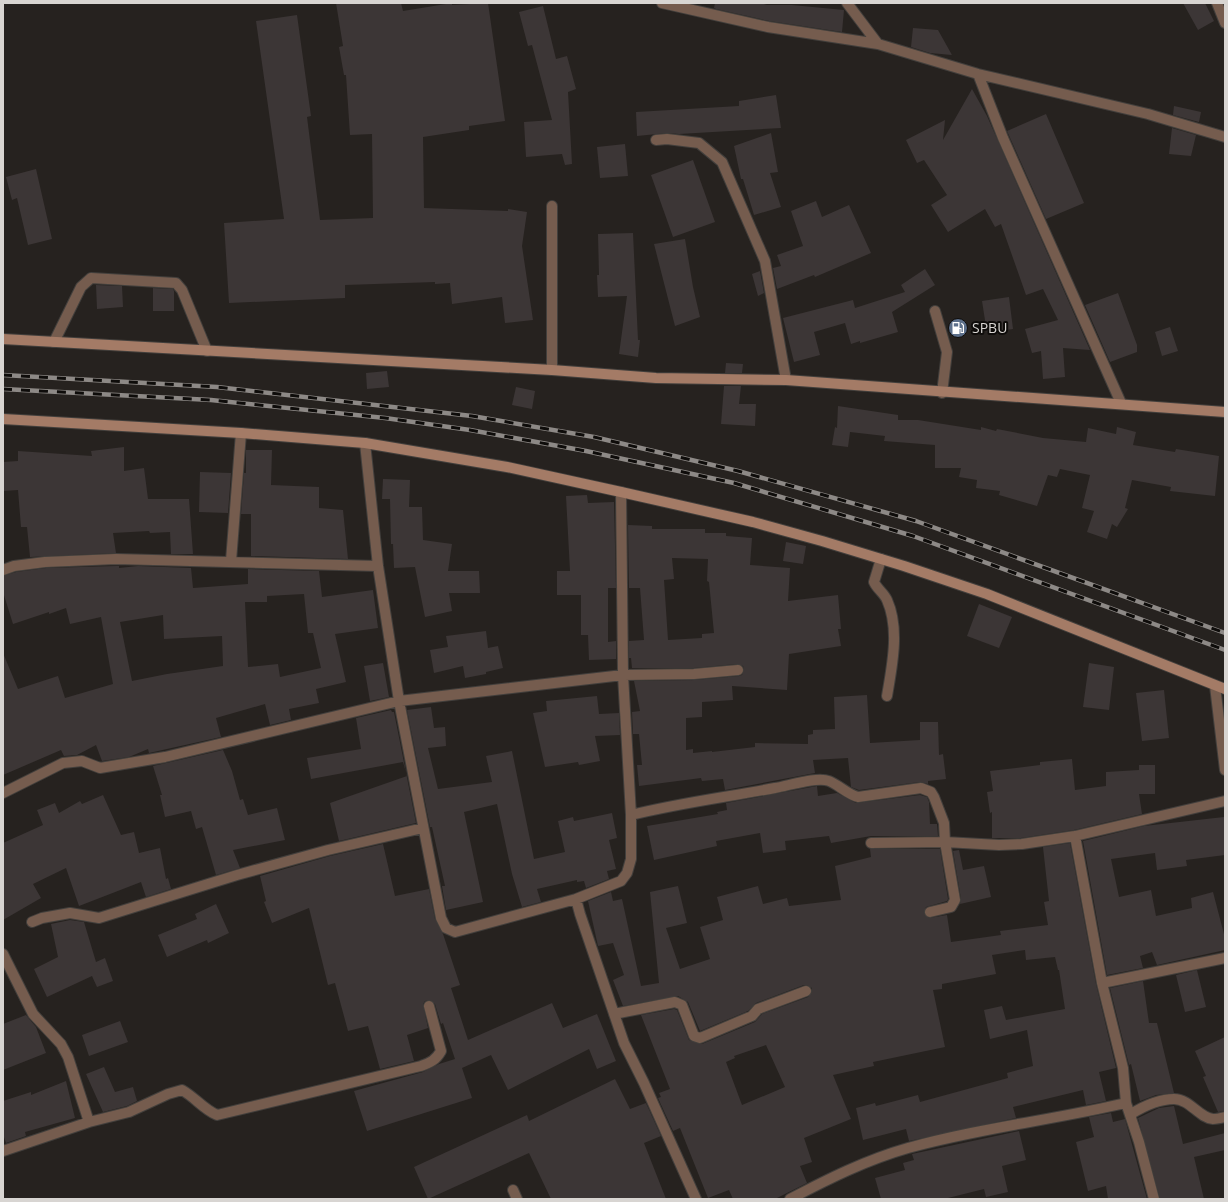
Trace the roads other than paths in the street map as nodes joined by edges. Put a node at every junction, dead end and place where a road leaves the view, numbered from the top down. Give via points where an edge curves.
1 (662, 3) edge
2 (847, 3) edge
3 (1217, 3) edge
4 (1225, 22) edge
5 (878, 44) junction
6 (978, 74) junction
7 (1225, 137) edge
8 (656, 140) dead end
9 (552, 206) dead end
10 (934, 311) dead end
11 (3, 339) edge
12 (54, 342) junction
13 (207, 351) junction
14 (552, 370) junction
15 (786, 380) junction
16 (942, 393) junction
17 (1121, 403) junction
18 (1225, 412) edge
19 (3, 419) edge
20 (241, 433) junction
21 (365, 443) junction
22 (622, 492) junction
23 (881, 559) junction
24 (231, 561) junction
25 (378, 566) junction
26 (3, 570) edge
27 (738, 670) dead end
28 (623, 674) junction
29 (1220, 687) edge
30 (887, 696) dead end
31 (399, 700) junction
32 (1225, 770) edge
33 (3, 793) edge
34 (1225, 800) edge
35 (631, 815) junction
36 (423, 828) junction
37 (1075, 836) junction
38 (945, 842) junction
39 (871, 843) dead end
40 (576, 899) junction
41 (930, 912) dead end
42 (32, 922) dead end
43 (3, 954) edge
44 (1225, 958) edge
45 (1102, 983) junction
46 (806, 991) dead end
47 (429, 1006) dead end
48 (614, 1014) junction
49 (1126, 1103) junction
50 (1131, 1114) junction
51 (1225, 1117) edge
52 (89, 1122) junction
53 (3, 1151) edge
54 (696, 1199) edge
55 (790, 1199) edge
56 (1154, 1199) edge

1 - 5 street via 768,27
2 - 5 street
3 - 4 street
5 - 6 street
6 - 7 street via 1148,114
6 - 17 street
8 - 15 street via 699,143 722,162 765,261
9 - 14 street
10 - 16 street via 947,352
11 - 12 main road
12 - 13 main road
12 - 13 street via 81,287 91,278 114,279 176,283 182,290
13 - 14 main road
14 - 15 main road via 656,378
15 - 16 main road
16 - 17 main road
17 - 18 main road
19 - 20 main road
20 - 21 main road
20 - 24 street
21 - 22 main road via 507,467
21 - 25 street
22 - 23 main road via 753,522
22 - 28 street
23 - 29 main road via 987,594
23 - 30 street via 874,582 887,600 894,632
24 - 25 street
24 - 26 street via 116,559 45,562
25 - 31 street
27 - 28 street via 694,674
28 - 31 street
28 - 35 street
29 - 32 street
31 - 33 street via 165,757 100,768 82,761 63,762
31 - 36 street
34 - 37 street
35 - 38 street via 667,806 803,782 828,780 858,797 921,788 927,790 934,797 944,823
35 - 40 street via 631,859 627,874 620,881
36 - 40 street via 441,918 446,928 456,932
36 - 42 street via 237,875 99,918 70,913
37 - 38 street via 1022,844
37 - 45 street
38 - 39 street
38 - 41 street via 954,903
40 - 48 street
43 - 52 street via 33,1014 61,1044 68,1057
44 - 45 street
45 - 49 street via 1123,1068
46 - 48 street via 758,1009 752,1016 700,1038 694,1036 679,1003
47 - 52 street via 441,1052 433,1061 421,1066 217,1116 206,1111 195,1098 182,1090 129,1112
48 - 54 street via 624,1043
49 - 50 street
49 - 55 street via 1068,1117 971,1132 906,1149 838,1174
50 - 51 street via 1151,1104 1175,1099 1191,1106 1207,1118
50 - 56 street
52 - 53 street

